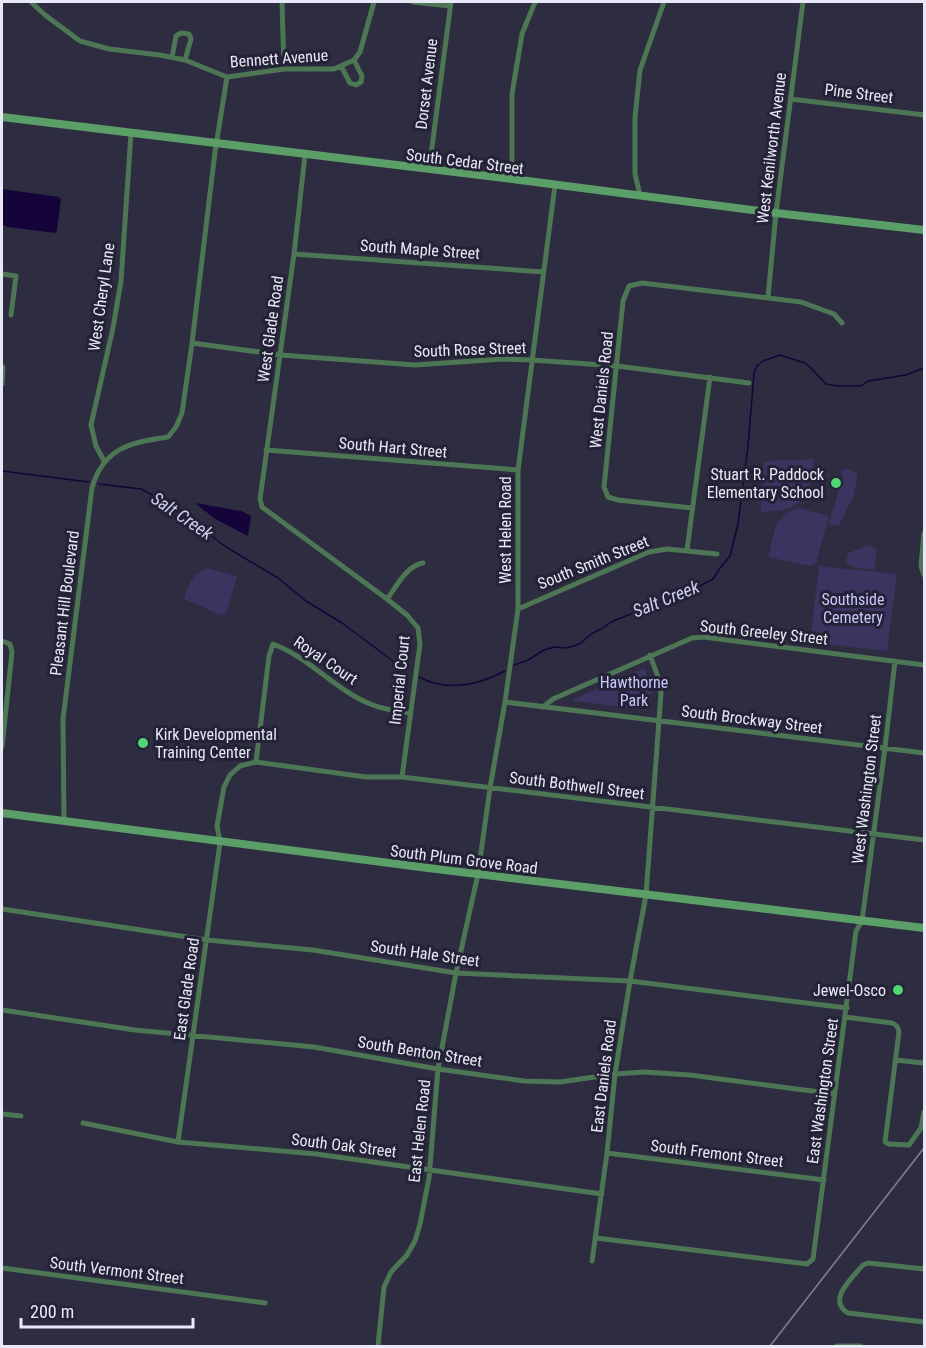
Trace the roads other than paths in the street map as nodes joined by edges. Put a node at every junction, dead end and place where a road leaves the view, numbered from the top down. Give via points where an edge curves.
1 (31, 2) edge
2 (282, 2) edge
3 (374, 2) edge
4 (413, 2) edge
5 (535, 2) edge
6 (664, 2) edge
7 (803, 2) edge
8 (450, 4) edge
9 (172, 57) junction
10 (185, 60) junction
11 (354, 60) junction
12 (341, 66) junction
13 (284, 69) junction
14 (226, 77) junction
15 (791, 99) junction
16 (924, 115) edge
17 (2, 117) edge
18 (131, 133) junction
19 (216, 144) junction
20 (305, 155) junction
21 (429, 170) junction
22 (512, 179) junction
23 (555, 185) junction
24 (640, 195) junction
25 (776, 213) junction
26 (924, 230) edge
27 (294, 254) junction
28 (544, 272) junction
29 (2, 274) edge
30 (768, 297) junction
31 (11, 315) dead end
32 (842, 323) dead end
33 (192, 343) junction
34 (281, 355) junction
35 (532, 360) junction
36 (617, 366) junction
37 (3, 367) dead end
38 (710, 377) junction
39 (749, 383) dead end
40 (2, 384) edge
41 (168, 437) junction
42 (173, 443) dead end
43 (266, 450) junction
44 (104, 461) junction
45 (518, 470) junction
46 (262, 507) joint
47 (692, 508) junction
48 (924, 533) edge
49 (687, 550) junction
50 (717, 554) dead end
51 (423, 563) dead end
52 (924, 575) edge
53 (387, 599) junction
54 (518, 609) junction
55 (2, 641) edge
56 (650, 655) junction
57 (895, 661) junction
58 (924, 665) edge
59 (505, 702) junction
60 (543, 707) junction
61 (410, 713) junction
62 (658, 721) junction
63 (2, 747) edge
64 (885, 748) junction
65 (924, 753) edge
66 (256, 762) junction
67 (402, 777) junction
68 (490, 788) junction
69 (653, 807) junction
70 (2, 813) edge
71 (64, 821) junction
72 (874, 834) junction
73 (924, 840) edge
74 (220, 841) junction
75 (478, 874) junction
76 (646, 895) junction
77 (2, 909) edge
78 (862, 921) junction
79 (924, 928) edge
80 (207, 940) junction
81 (456, 973) junction
82 (630, 981) junction
83 (847, 1008) junction
84 (2, 1010) edge
85 (846, 1017) junction
86 (193, 1036) junction
87 (895, 1060) junction
88 (924, 1064) edge
89 (438, 1069) junction
90 (615, 1074) junction
91 (835, 1094) junction
92 (924, 1112) edge
93 (2, 1114) edge
94 (21, 1116) dead end
95 (83, 1123) dead end
96 (178, 1142) junction
97 (607, 1153) junction
98 (430, 1170) junction
99 (824, 1180) junction
100 (602, 1194) junction
101 (596, 1238) junction
102 (592, 1261) dead end
103 (2, 1268) edge
104 (924, 1269) edge
105 (265, 1302) dead end
106 (924, 1322) edge
107 (849, 1346) edge
108 (378, 1347) edge
109 (837, 1347) edge
110 (861, 1347) edge

1 - 9 street, Bennett Avenue via 80,41
2 - 13 street
3 - 11 street, Bennett Avenue via 360,52
4 - 8 street
5 - 22 street via 522,34 512,94
6 - 24 street via 640,70 635,174
7 - 15 street, West Kenilworth Avenue
8 - 21 street, Dorset Avenue
9 - 10 street, Bennett Avenue
9 - 10 street via 176,36 189,34
10 - 14 street, Bennett Avenue
11 - 12 street, Bennett Avenue
11 - 12 street, Bennett Avenue via 362,76 356,85 350,83
12 - 13 street, Bennett Avenue
13 - 14 street, Bennett Avenue
14 - 19 street
15 - 16 street, Pine Street
15 - 25 street, West Kenilworth Avenue
17 - 18 street, South Cedar Street
18 - 19 street, South Cedar Street
18 - 44 street, West Cheryl Lane via 121,281 91,425
19 - 20 street, South Cedar Street
19 - 33 street
20 - 21 street, South Cedar Street
20 - 27 street, West Glade Road
21 - 22 street, South Cedar Street
22 - 23 street, South Cedar Street
23 - 24 street, South Cedar Street
23 - 28 street, West Helen Road
24 - 25 street, South Cedar Street
25 - 26 street, South Cedar Street
25 - 30 street, West Kenilworth Avenue
27 - 28 street, South Maple Street
27 - 34 street, West Glade Road
28 - 35 street, West Helen Road
29 - 31 street via 16,276
30 - 32 street via 801,302 834,314
30 - 36 street, West Daniels Road via 642,283 629,286 623,302
33 - 34 street, South Rose Street
33 - 41 street via 182,413
34 - 35 street, South Rose Street via 415,365
34 - 43 street, West Glade Road
35 - 36 street, South Rose Street
35 - 45 street, West Helen Road
36 - 38 street, South Rose Street
36 - 47 street, West Daniels Road via 604,487 608,497
37 - 40 street
38 - 39 street, South Rose Street
38 - 47 street
41 - 42 street
41 - 44 street via 123,447
43 - 45 street, South Hart Street
43 - 46 street, West Glade Road
44 - 71 street, Pleasant Hill Boulevard via 92,488 67,685
45 - 54 street, West Helen Road
46 - 53 street, Imperial Court
47 - 49 street
48 - 52 street
49 - 50 street, South Smith Street
49 - 54 street, South Smith Street via 649,552
51 - 53 street via 415,564 403,576
53 - 61 street, Imperial Court via 418,628 420,644
54 - 59 street, West Helen Road
55 - 63 street via 10,644 12,652
56 - 57 street, South Greeley Street via 681,641 704,637
56 - 60 street, South Greeley Street
56 - 62 street via 661,693
57 - 58 street, South Greeley Street
57 - 64 street, West Washington Street
59 - 60 street, South Brockway Street
59 - 68 street, West Helen Road
60 - 62 street, South Brockway Street
61 - 66 street, Royal Court via 355,696 288,649 273,644
61 - 67 street, Imperial Court
62 - 64 street, South Brockway Street
62 - 69 street
64 - 65 street, South Brockway Street
64 - 72 street, West Washington Street
66 - 67 street, South Bothwell Street via 366,777
66 - 74 street via 240,766 224,787 217,826
67 - 68 street, South Bothwell Street
68 - 69 street, South Bothwell Street
68 - 75 street, West Helen Road
69 - 72 street, South Bothwell Street
69 - 76 street
70 - 71 street, South Plum Grove Road
71 - 74 street, South Plum Grove Road
72 - 73 street, South Bothwell Street
72 - 78 street, West Washington Street
74 - 75 street, South Plum Grove Road
74 - 80 street, East Glade Road
75 - 76 street, South Plum Grove Road
75 - 81 street, East Helen Road
76 - 78 street, South Plum Grove Road
76 - 82 street, East Daniels Road
77 - 80 street, South Hale Street
78 - 79 street, South Plum Grove Road
78 - 83 street, East Washington Street via 856,931
80 - 81 street, South Hale Street via 313,950
80 - 86 street, East Glade Road
81 - 82 street, South Hale Street
81 - 89 street, East Helen Road
82 - 83 street, South Hale Street
82 - 90 street, East Daniels Road
83 - 85 street, East Washington Street
84 - 86 street, South Benton Street
85 - 87 street via 896,1025 899,1032
85 - 91 street, East Washington Street
86 - 89 street, South Benton Street via 314,1047
86 - 96 street, East Glade Road
87 - 88 street
87 - 92 street via 885,1142 909,1145 921,1128
89 - 90 street, South Benton Street via 545,1082
89 - 98 street, East Helen Road
90 - 91 street, South Benton Street via 690,1075
90 - 97 street, East Daniels Road
91 - 99 street, East Washington Street
93 - 94 street
95 - 96 street, South Oak Street
96 - 98 street, South Oak Street via 316,1154
97 - 99 street, South Fremont Street
97 - 100 street, East Daniels Road
98 - 100 street, South Oak Street
98 - 108 street, East Helen Road via 415,1241 384,1287
99 - 101 street, East Washington Street via 814,1256 807,1264
100 - 101 street, East Daniels Road
101 - 102 street, East Daniels Road
103 - 105 street, South Vermont Street
104 - 106 street via 863,1265 842,1290 840,1305 848,1313
107 - 109 street
107 - 110 street

